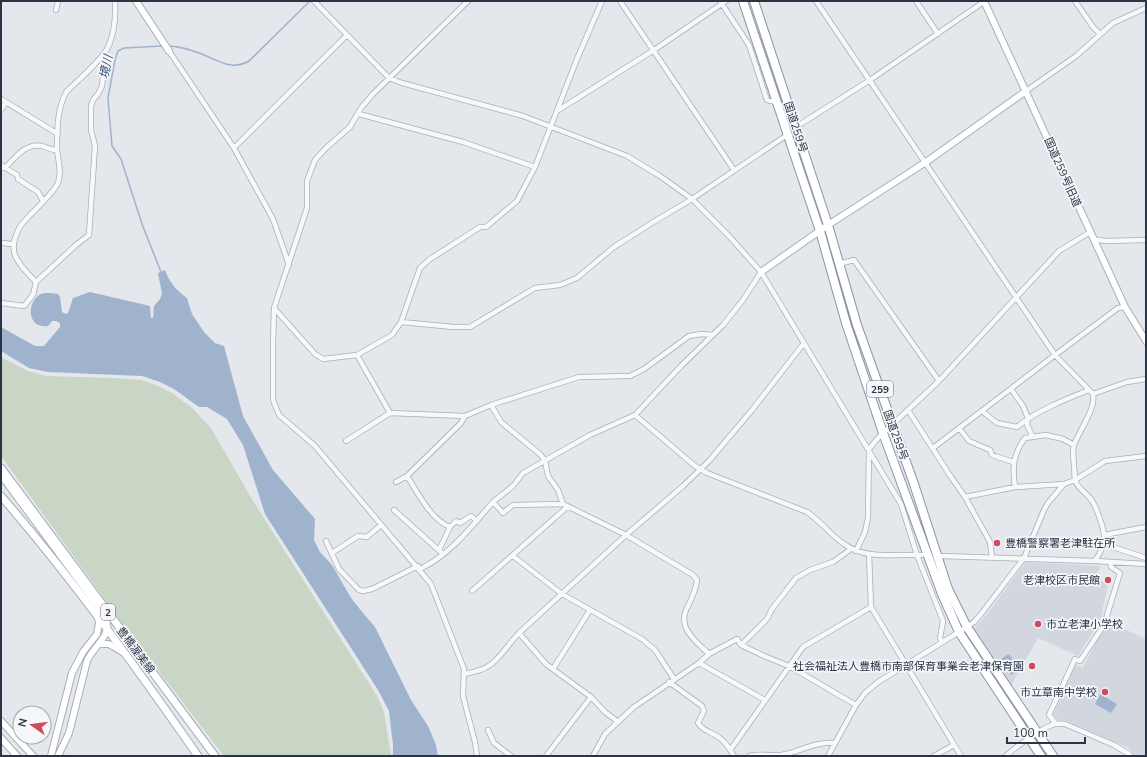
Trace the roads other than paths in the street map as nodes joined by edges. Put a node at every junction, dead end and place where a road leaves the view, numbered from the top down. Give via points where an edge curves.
1 (58, 1) edge
2 (115, 1) edge
3 (136, 1) edge
4 (314, 1) edge
5 (468, 1) edge
6 (602, 1) edge
7 (620, 1) edge
8 (726, 1) edge
9 (743, 1) edge
10 (754, 1) edge
11 (816, 1) edge
12 (916, 1) edge
13 (984, 1) edge
14 (1075, 1) edge
15 (721, 3) edge
16 (1146, 8) edge
17 (56, 10) dead end
18 (938, 34) junction
19 (1100, 34) junction
20 (347, 35) junction
21 (654, 50) junction
22 (169, 51) joint
23 (104, 54) junction
24 (389, 78) junction
25 (870, 80) junction
26 (1026, 91) junction
27 (1, 99) edge
28 (6, 102) junction
29 (776, 102) junction
30 (1, 110) edge
31 (557, 111) junction
32 (359, 114) junction
33 (551, 127) junction
34 (796, 127) junction
35 (58, 134) junction
36 (787, 135) junction
37 (234, 148) junction
38 (58, 150) junction
39 (926, 162) junction
40 (2, 167) edge
41 (535, 167) junction
42 (734, 170) junction
43 (692, 199) junction
44 (43, 201) junction
45 (828, 225) junction
46 (820, 231) junction
47 (1090, 232) junction
48 (1094, 239) junction
49 (1146, 240) edge
50 (1, 243) edge
51 (12, 244) junction
52 (839, 264) junction
53 (289, 265) junction
54 (761, 272) junction
55 (36, 282) junction
56 (1017, 297) junction
57 (1, 303) edge
58 (1124, 307) junction
59 (274, 308) junction
60 (401, 322) junction
61 (713, 335) junction
62 (1146, 341) edge
63 (804, 343) junction
64 (357, 355) junction
65 (1055, 355) junction
66 (1146, 379) edge
67 (939, 381) junction
68 (1011, 389) junction
69 (1091, 392) junction
70 (491, 405) junction
71 (908, 410) junction
72 (982, 411) junction
73 (390, 413) junction
74 (635, 415) junction
75 (465, 416) junction
76 (1028, 418) junction
77 (892, 424) junction
78 (959, 428) junction
79 (883, 433) junction
80 (1033, 437) junction
81 (346, 441) dead end
82 (1074, 445) junction
83 (933, 448) junction
84 (869, 449) junction
85 (1146, 456) edge
86 (545, 460) junction
87 (1013, 462) junction
88 (1, 468) edge
89 (701, 470) junction
90 (1, 475) edge
91 (407, 476) junction
92 (1075, 480) junction
93 (396, 482) dead end
94 (1064, 484) junction
95 (1015, 487) junction
96 (1, 496) edge
97 (965, 497) junction
98 (493, 502) junction
99 (565, 506) junction
100 (394, 510) dead end
101 (476, 520) junction
102 (380, 525) junction
103 (450, 527) junction
104 (1146, 527) edge
105 (626, 535) junction
106 (1104, 538) junction
107 (326, 541) dead end
108 (439, 550) junction
109 (853, 550) junction
110 (332, 553) junction
111 (443, 554) junction
112 (869, 554) junction
113 (919, 555) junction
114 (513, 556) junction
115 (941, 556) dead end
116 (992, 557) junction
117 (1024, 558) junction
118 (1146, 558) edge
119 (1095, 561) junction
120 (1110, 562) junction
121 (1146, 564) edge
122 (419, 567) junction
123 (472, 590) dead end
124 (562, 594) junction
125 (870, 607) junction
126 (590, 610) junction
127 (98, 618) junction
128 (967, 627) junction
129 (108, 631) junction
130 (123, 632) junction
131 (959, 632) junction
132 (519, 633) junction
133 (942, 642) junction
134 (99, 644) junction
135 (741, 645) junction
136 (87, 647) junction
137 (125, 654) junction
138 (710, 654) junction
139 (699, 663) junction
140 (905, 665) junction
141 (790, 666) junction
142 (553, 669) junction
143 (464, 674) junction
144 (674, 679) junction
145 (669, 682) junction
146 (591, 696) junction
147 (765, 700) junction
148 (856, 705) junction
149 (1, 721) edge
150 (617, 721) junction
151 (1056, 724) junction
152 (488, 730) dead end
153 (1038, 733) junction
154 (69, 734) junction
155 (1, 738) edge
156 (1029, 739) junction
157 (835, 743) junction
158 (954, 745) junction
159 (731, 749) junction
160 (32, 755) edge
161 (51, 755) edge
162 (17, 756) edge
163 (58, 756) edge
164 (63, 756) edge
165 (198, 756) edge
166 (214, 756) edge
167 (477, 756) edge
168 (511, 756) edge
169 (546, 756) edge
170 (593, 756) edge
171 (734, 756) edge
172 (749, 756) edge
173 (828, 756) edge
174 (934, 756) edge
175 (961, 756) edge
176 (1006, 756) edge
177 (1041, 756) edge
178 (1053, 756) edge
179 (1131, 756) edge

1 - 17 street
2 - 23 street via 113,34
3 - 22 street
4 - 20 street
5 - 24 street
6 - 31 street
7 - 21 street
8 - 15 street
9 - 29 highway, 国道259号 / 259
10 - 34 highway, 国道259号 / 259
11 - 25 street
12 - 18 street
13 - 18 street
13 - 26 street, 国道259号旧道
14 - 19 street
15 - 21 street
15 - 29 street via 749,45 767,100
16 - 19 street via 1113,23
18 - 25 street
19 - 26 street via 1076,56
20 - 24 street
20 - 37 street
21 - 31 street
21 - 42 street
22 - 37 street
23 - 35 street via 62,99
23 - 55 street via 102,86 91,106 91,130 95,146 89,235
24 - 32 street via 373,94
24 - 33 street via 523,116
25 - 34 street
25 - 39 street
26 - 39 street
26 - 47 street, 国道259号旧道
27 - 28 street
28 - 30 street
28 - 35 street
29 - 36 highway, 国道259号 / 259
31 - 33 street
32 - 41 street via 462,142
32 - 53 street via 350,127 315,160 307,181 307,208
33 - 41 street
33 - 43 street via 627,156
34 - 45 highway, 国道259号 / 259
35 - 38 street
36 - 42 street
36 - 46 highway, 国道259号 / 259
37 - 53 street via 273,219
38 - 40 street via 32,145
38 - 44 street via 58,185
39 - 45 street
39 - 56 street
40 - 44 street via 38,192
41 - 60 street via 517,201 486,227 480,227 420,268
42 - 43 street
43 - 54 street
43 - 60 street via 614,247 577,278 560,285 535,288 470,327
44 - 51 street via 21,225
45 - 46 street
45 - 52 highway, 国道259号 / 259
46 - 54 street
46 - 79 highway, 国道259号 / 259 via 846,323
47 - 48 street, 国道259号旧道
47 - 56 street via 1059,251
48 - 49 street
48 - 58 street, 国道259号旧道
50 - 51 street
51 - 55 street via 17,262
52 - 67 street via 854,260
52 - 77 highway, 国道259号 / 259 via 857,325
53 - 59 street
54 - 61 street via 724,325
54 - 63 street
55 - 57 street via 33,295 24,306
56 - 65 street
56 - 67 street
58 - 62 street, 国道259号旧道
58 - 65 street via 1118,308
59 - 64 street via 315,354 323,359
59 - 102 street via 273,400 276,410 315,446
60 - 64 street via 392,335
61 - 70 street via 689,336 644,369 630,376 579,377
61 - 74 street
63 - 84 street
63 - 89 street
64 - 73 street
65 - 68 street
65 - 69 street
66 - 69 street
67 - 71 street
68 - 72 street
68 - 76 street
69 - 76 street via 1066,399
69 - 82 street via 1091,406
70 - 75 street
70 - 86 street via 501,422
71 - 77 street
71 - 83 street
72 - 76 street via 997,424 1017,427
72 - 78 street
73 - 75 street
73 - 81 street
74 - 86 street via 590,435
74 - 89 street
75 - 91 street
76 - 80 street via 1027,425
77 - 79 street
77 - 128 highway, 国道259号 / 259 via 948,589
78 - 83 street
78 - 87 street via 969,441 990,450 992,455
79 - 84 street
79 - 131 highway, 国道259号 / 259 via 942,594
80 - 82 street via 1046,435
80 - 87 street via 1022,442
82 - 92 street via 1072,454
83 - 97 street
84 - 109 street via 868,518 865,532
84 - 113 street via 902,504
85 - 92 street via 1106,461
86 - 98 street via 523,473 513,486
86 - 99 street via 548,476
87 - 95 street
88 - 130 main road, 豊橋渥美線 / 2
89 - 105 street
89 - 109 street via 807,512
90 - 129 street via 106,616
91 - 93 street
91 - 103 street via 433,515 442,524
92 - 94 street
92 - 106 street via 1098,511
94 - 95 street
94 - 117 street via 1044,510
95 - 97 street
96 - 127 main road, 豊橋渥美線 / 2 via 44,546
97 - 116 street via 990,542
98 - 99 street via 502,513 513,506
98 - 101 street
99 - 105 street
99 - 114 street
100 - 108 street
101 - 103 street via 471,516 460,523 456,521
101 - 111 street
102 - 110 street via 367,537 358,536
102 - 122 street
103 - 108 street
104 - 106 street
105 - 124 street
105 - 138 street via 693,575 697,580 684,617 686,629
106 - 118 street via 1110,546
106 - 119 street
107 - 110 street
108 - 111 street
109 - 112 street
109 - 135 street via 796,578 761,626
110 - 122 street via 339,569 358,590 363,591
111 - 122 street via 432,563
112 - 113 street
112 - 125 street
113 - 133 street via 943,622 940,638
114 - 123 street
114 - 124 street
115 - 116 street
116 - 117 street
117 - 119 street
117 - 128 street via 981,614
119 - 120 street
120 - 121 street
120 - 151 street via 1111,567 1120,574 1104,625 1080,661 1075,659 1049,715
122 - 143 street via 431,584
124 - 126 street
124 - 132 street
125 - 140 street
125 - 141 street via 803,647
126 - 142 street
126 - 144 street via 642,639 655,650
127 - 129 main road, 豊橋渥美線 / 2
127 - 136 street via 97,634
128 - 131 street
128 - 153 highway, 国道259号 / 259
129 - 130 street via 116,629
129 - 134 street
129 - 136 street
129 - 137 main road, 豊橋渥美線 / 2
130 - 166 main road, 豊橋渥美線 / 2
131 - 133 street
131 - 156 highway, 国道259号 / 259
132 - 142 street
132 - 143 street via 489,665
133 - 140 street
134 - 137 street via 109,644
134 - 154 street via 87,661
135 - 138 street via 737,639
135 - 141 street
136 - 161 street via 72,673
137 - 165 main road, 豊橋渥美線 / 2
138 - 139 street
139 - 144 street
139 - 147 street
140 - 148 street via 878,682
140 - 158 street
141 - 147 street
141 - 148 street
142 - 146 street
143 - 167 street via 464,696
144 - 145 street
145 - 150 street
145 - 159 street via 702,706 704,711 698,723 701,728 718,737
146 - 150 street
146 - 169 street
147 - 159 street
148 - 157 street
149 - 160 street
150 - 170 street via 605,734
151 - 153 street
151 - 179 street via 1065,724 1114,745
152 - 168 street via 494,742
153 - 156 street
153 - 178 highway, 国道259号 / 259
154 - 163 street
154 - 164 street
155 - 162 street
156 - 176 street
156 - 177 highway, 国道259号 / 259
157 - 172 street via 826,742 780,755
157 - 173 street
158 - 174 street
158 - 175 street
159 - 171 street

